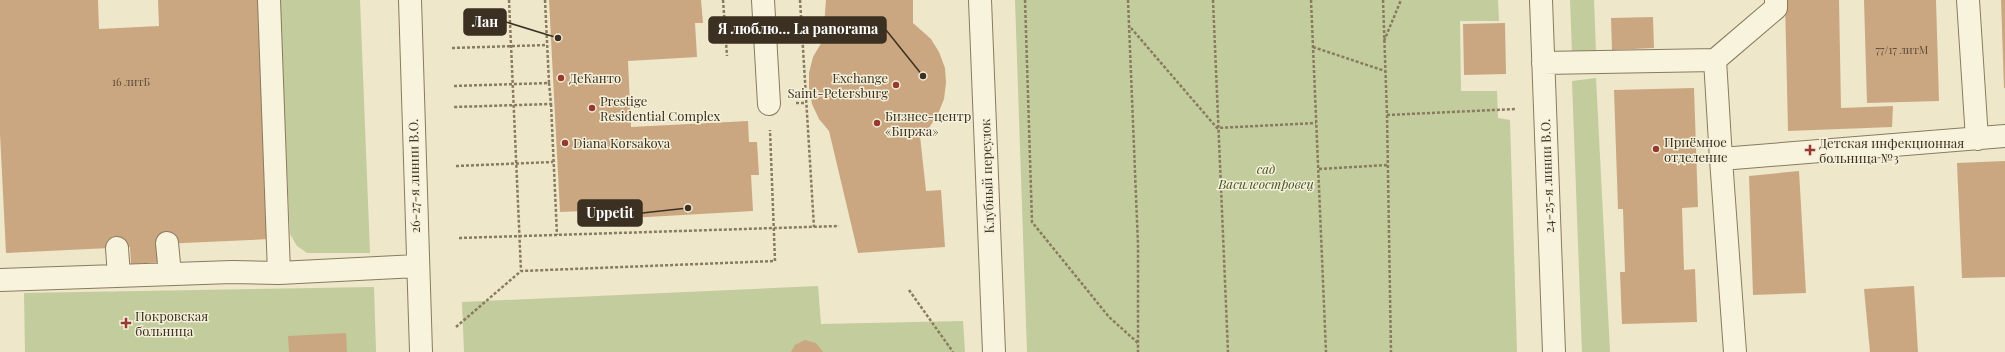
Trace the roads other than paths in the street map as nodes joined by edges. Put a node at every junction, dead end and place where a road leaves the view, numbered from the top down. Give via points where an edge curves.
1 (269, 0) edge
2 (410, 0) edge
3 (763, 0) edge
4 (980, 0) edge
5 (1541, 0) edge
6 (1776, 0) edge
7 (1968, 0) edge
8 (1715, 60) junction
9 (1543, 63) junction
10 (769, 104) road end
11 (2005, 136) edge
12 (1977, 138) junction
13 (1721, 159) junction
14 (168, 243) dead end
15 (116, 248) dead end
16 (417, 266) junction
17 (279, 273) junction
18 (170, 274) junction
19 (119, 276) junction
20 (0, 280) edge
21 (421, 352) edge
22 (994, 352) edge
23 (1554, 352) edge
24 (1735, 352) edge

1 - 17 street
2 - 16 street, 26-27-я линии В.О.
3 - 10 street
4 - 22 street, Клубный переулок
5 - 9 street, 24-25-я линии В.О.
6 - 8 street via 1776,8
7 - 12 street
8 - 9 street
8 - 13 street
9 - 23 street, 24-25-я линии В.О.
11 - 12 street
12 - 13 street
13 - 24 street
14 - 18 street
15 - 19 street
16 - 17 street
16 - 21 street, 26-27-я линии В.О.
17 - 18 street
18 - 19 street
19 - 20 street

